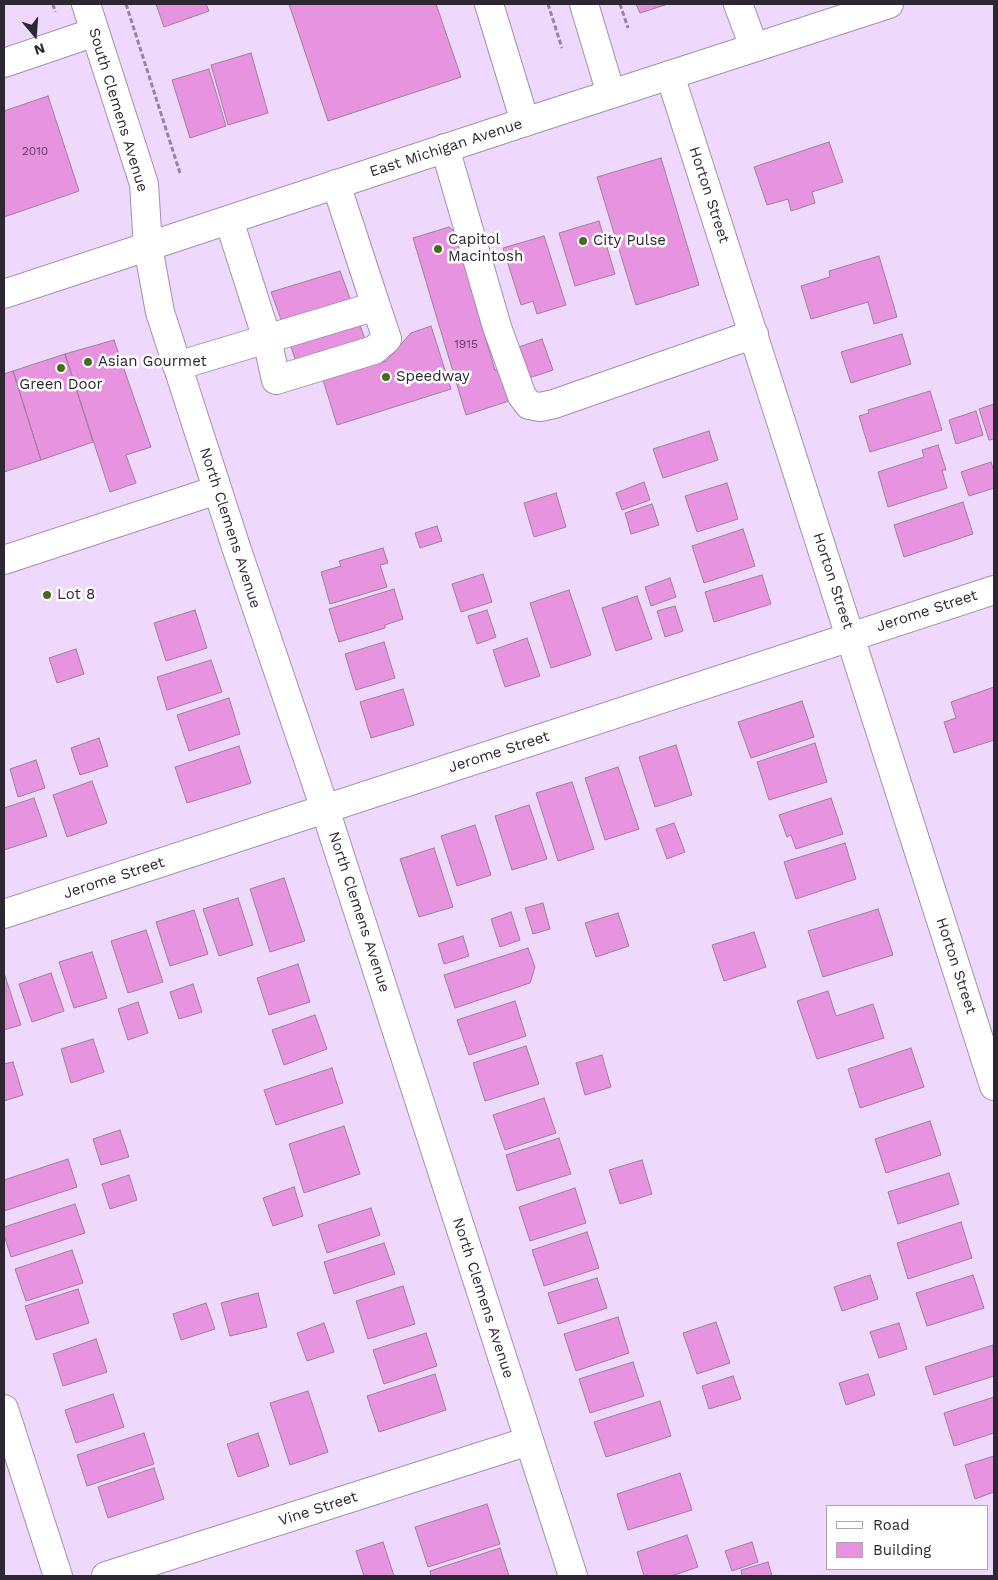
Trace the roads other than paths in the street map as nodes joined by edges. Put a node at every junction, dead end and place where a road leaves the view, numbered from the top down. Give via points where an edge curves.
1 (86, 4) edge
2 (489, 4) edge
3 (584, 4) edge
4 (738, 4) edge
5 (889, 4) edge
6 (95, 32) junction
7 (754, 47) junction
8 (4, 63) edge
9 (670, 75) junction
10 (612, 94) junction
11 (525, 122) junction
12 (445, 148) junction
13 (336, 184) junction
14 (229, 220) junction
15 (148, 247) junction
16 (4, 294) edge
17 (376, 306) junction
18 (754, 334) junction
19 (267, 339) junction
20 (177, 366) junction
21 (218, 490) junction
22 (4, 560) edge
23 (994, 590) edge
24 (850, 636) junction
25 (326, 809) junction
26 (4, 914) edge
27 (994, 1086) edge
28 (4, 1409) edge
29 (529, 1442) junction
30 (58, 1576) edge
31 (106, 1576) edge
32 (573, 1576) edge

1 - 6 street, South Clemens Avenue
2 - 11 street
3 - 10 street
4 - 7 street
5 - 7 street, East Michigan Avenue
6 - 8 street
6 - 15 street, South Clemens Avenue via 144,184
7 - 9 street, East Michigan Avenue
9 - 10 street, East Michigan Avenue
9 - 18 street, Horton Street
10 - 11 street, East Michigan Avenue
11 - 12 street, East Michigan Avenue
12 - 13 street, East Michigan Avenue
12 - 18 street via 498,327 522,396 529,405 554,404
13 - 14 street, East Michigan Avenue
13 - 17 street
14 - 15 street, East Michigan Avenue
14 - 19 street
15 - 16 street, East Michigan Avenue
15 - 20 street, North Clemens Avenue via 160,312
17 - 19 street
17 - 19 street via 387,338 374,350 276,380
18 - 24 street, Horton Street
19 - 20 street
20 - 21 street, North Clemens Avenue
21 - 22 street
21 - 25 street, North Clemens Avenue
23 - 24 street, Jerome Street
24 - 25 street, Jerome Street
24 - 27 street, Horton Street
25 - 26 street, Jerome Street
25 - 29 street, North Clemens Avenue
28 - 30 street
29 - 31 street, Vine Street
29 - 32 street, North Clemens Avenue

